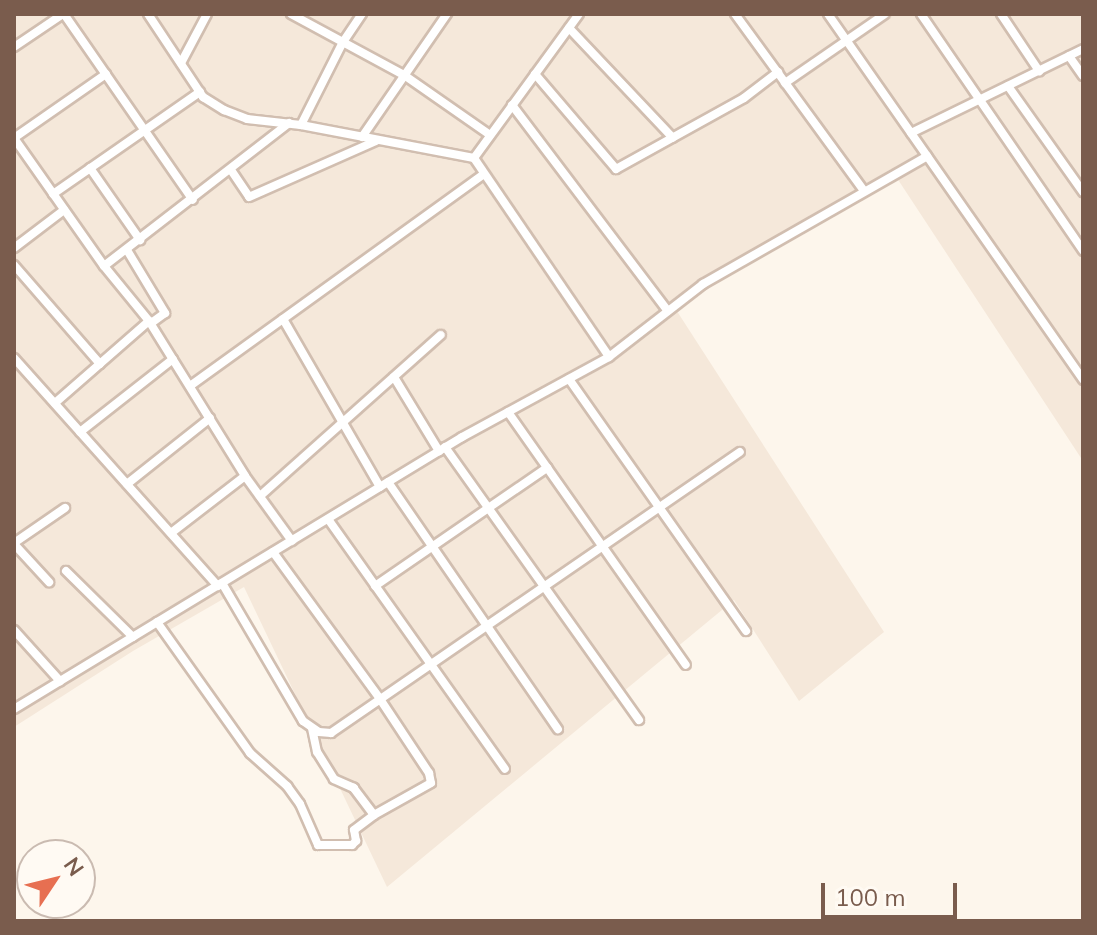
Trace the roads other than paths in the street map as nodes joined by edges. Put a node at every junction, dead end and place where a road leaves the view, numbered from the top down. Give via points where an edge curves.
1 (64, 14) edge
2 (207, 14) edge
3 (291, 14) edge
4 (362, 14) edge
5 (447, 14) edge
6 (579, 14) edge
7 (735, 14) edge
8 (828, 14) edge
9 (885, 14) edge
10 (921, 14) edge
11 (1001, 14) edge
12 (151, 15) edge
13 (569, 28) junction
14 (846, 40) junction
15 (343, 42) junction
16 (14, 47) edge
17 (1083, 49) edge
18 (1069, 56) junction
19 (181, 63) junction
20 (1039, 71) junction
21 (778, 72) junction
22 (106, 74) junction
23 (535, 74) junction
24 (404, 75) junction
25 (1083, 76) edge
26 (785, 83) junction
27 (1008, 86) junction
28 (200, 92) junction
29 (979, 100) junction
30 (512, 105) junction
31 (289, 123) junction
32 (301, 125) junction
33 (145, 130) junction
34 (911, 133) junction
35 (490, 135) junction
36 (362, 137) junction
37 (14, 138) edge
38 (673, 138) junction
39 (378, 140) junction
40 (927, 156) junction
41 (474, 158) junction
42 (90, 168) junction
43 (231, 170) junction
44 (484, 174) junction
45 (864, 191) junction
46 (1083, 192) edge
47 (53, 194) junction
48 (193, 200) junction
49 (64, 210) junction
50 (140, 240) junction
51 (14, 248) edge
52 (127, 250) junction
53 (1083, 251) edge
54 (14, 265) edge
55 (104, 266) junction
56 (668, 311) junction
57 (283, 319) junction
58 (150, 322) junction
59 (441, 335) dead end
60 (609, 357) junction
61 (14, 358) edge
62 (173, 359) junction
63 (100, 364) junction
64 (394, 377) junction
65 (569, 379) junction
66 (1083, 380) edge
67 (190, 386) junction
68 (55, 403) junction
69 (508, 412) junction
70 (210, 418) junction
71 (343, 422) junction
72 (80, 432) junction
73 (442, 449) junction
74 (740, 452) dead end
75 (547, 468) junction
76 (245, 476) junction
77 (127, 484) junction
78 (384, 485) junction
79 (260, 496) junction
80 (65, 508) dead end
81 (489, 508) junction
82 (659, 508) junction
83 (328, 519) junction
84 (171, 533) junction
85 (292, 541) junction
86 (14, 544) edge
87 (432, 547) junction
88 (603, 547) junction
89 (273, 552) junction
90 (66, 571) dead end
91 (49, 582) dead end
92 (220, 584) junction
93 (375, 586) junction
94 (544, 587) junction
95 (157, 622) junction
96 (487, 626) junction
97 (14, 630) edge
98 (746, 631) dead end
99 (133, 637) junction
100 (431, 664) junction
101 (686, 665) dead end
102 (60, 681) junction
103 (380, 699) junction
104 (14, 709) edge
105 (639, 720) dead end
106 (312, 729) junction
107 (558, 729) dead end
108 (505, 769) dead end
109 (374, 815) junction

1 - 16 street
1 - 22 street
2 - 19 street
3 - 15 street
4 - 15 street
5 - 24 street
6 - 13 street
7 - 21 street
8 - 14 street
9 - 14 street
10 - 29 street
11 - 20 street
12 - 19 street
13 - 23 street
13 - 38 street
14 - 26 street
14 - 34 street
15 - 24 street
15 - 32 street
17 - 18 street
18 - 20 street
18 - 25 street
19 - 28 street
20 - 27 street
21 - 26 street
21 - 38 street
22 - 33 street
22 - 37 street
23 - 30 street
23 - 38 street via 616,169
24 - 35 street
24 - 36 street
26 - 45 street
27 - 29 street
27 - 46 street
28 - 31 street via 247,119
28 - 33 street
29 - 34 street
29 - 53 street
30 - 35 street
30 - 56 street
31 - 32 street
31 - 43 street
32 - 36 street
33 - 42 street
33 - 48 street
34 - 40 street
35 - 41 street
36 - 39 street
37 - 47 street
39 - 41 street
39 - 43 street via 249,197
40 - 45 street
40 - 66 street
41 - 44 street
42 - 47 street
42 - 50 street
43 - 48 street
44 - 57 street
44 - 60 street
45 - 56 street via 703,284
47 - 49 street
48 - 50 street
49 - 51 street
49 - 55 street
50 - 52 street
52 - 55 street
52 - 58 street via 165,313
54 - 63 street
55 - 58 street
56 - 60 street
57 - 67 street
57 - 71 street
58 - 62 street
58 - 63 street
59 - 64 street
60 - 65 street
61 - 68 street
62 - 67 street
62 - 72 street
63 - 68 street
64 - 71 street
64 - 73 street
65 - 69 street
65 - 82 street
67 - 70 street
68 - 72 street
69 - 73 street
69 - 75 street
70 - 76 street
70 - 77 street
71 - 78 street
71 - 79 street
72 - 77 street
73 - 78 street
73 - 81 street
74 - 82 street
75 - 81 street
75 - 88 street
76 - 79 street
76 - 84 street
77 - 84 street
78 - 83 street
78 - 87 street
79 - 85 street
80 - 86 street
81 - 87 street
81 - 94 street
82 - 88 street
82 - 98 street
83 - 85 street
83 - 93 street
84 - 92 street
85 - 89 street
86 - 91 street
87 - 93 street
87 - 96 street
88 - 94 street
88 - 101 street
89 - 92 street
89 - 103 street
90 - 99 street
92 - 95 street
92 - 106 street
93 - 100 street
94 - 96 street
94 - 105 street
95 - 99 street
95 - 109 street via 250,753 300,804 318,845 355,844 354,830
96 - 100 street
96 - 107 street
97 - 102 street
99 - 102 street
100 - 103 street
100 - 108 street
102 - 104 street
103 - 106 street via 331,733
103 - 109 street via 431,777 425,788
106 - 109 street via 317,752 334,779 354,788

